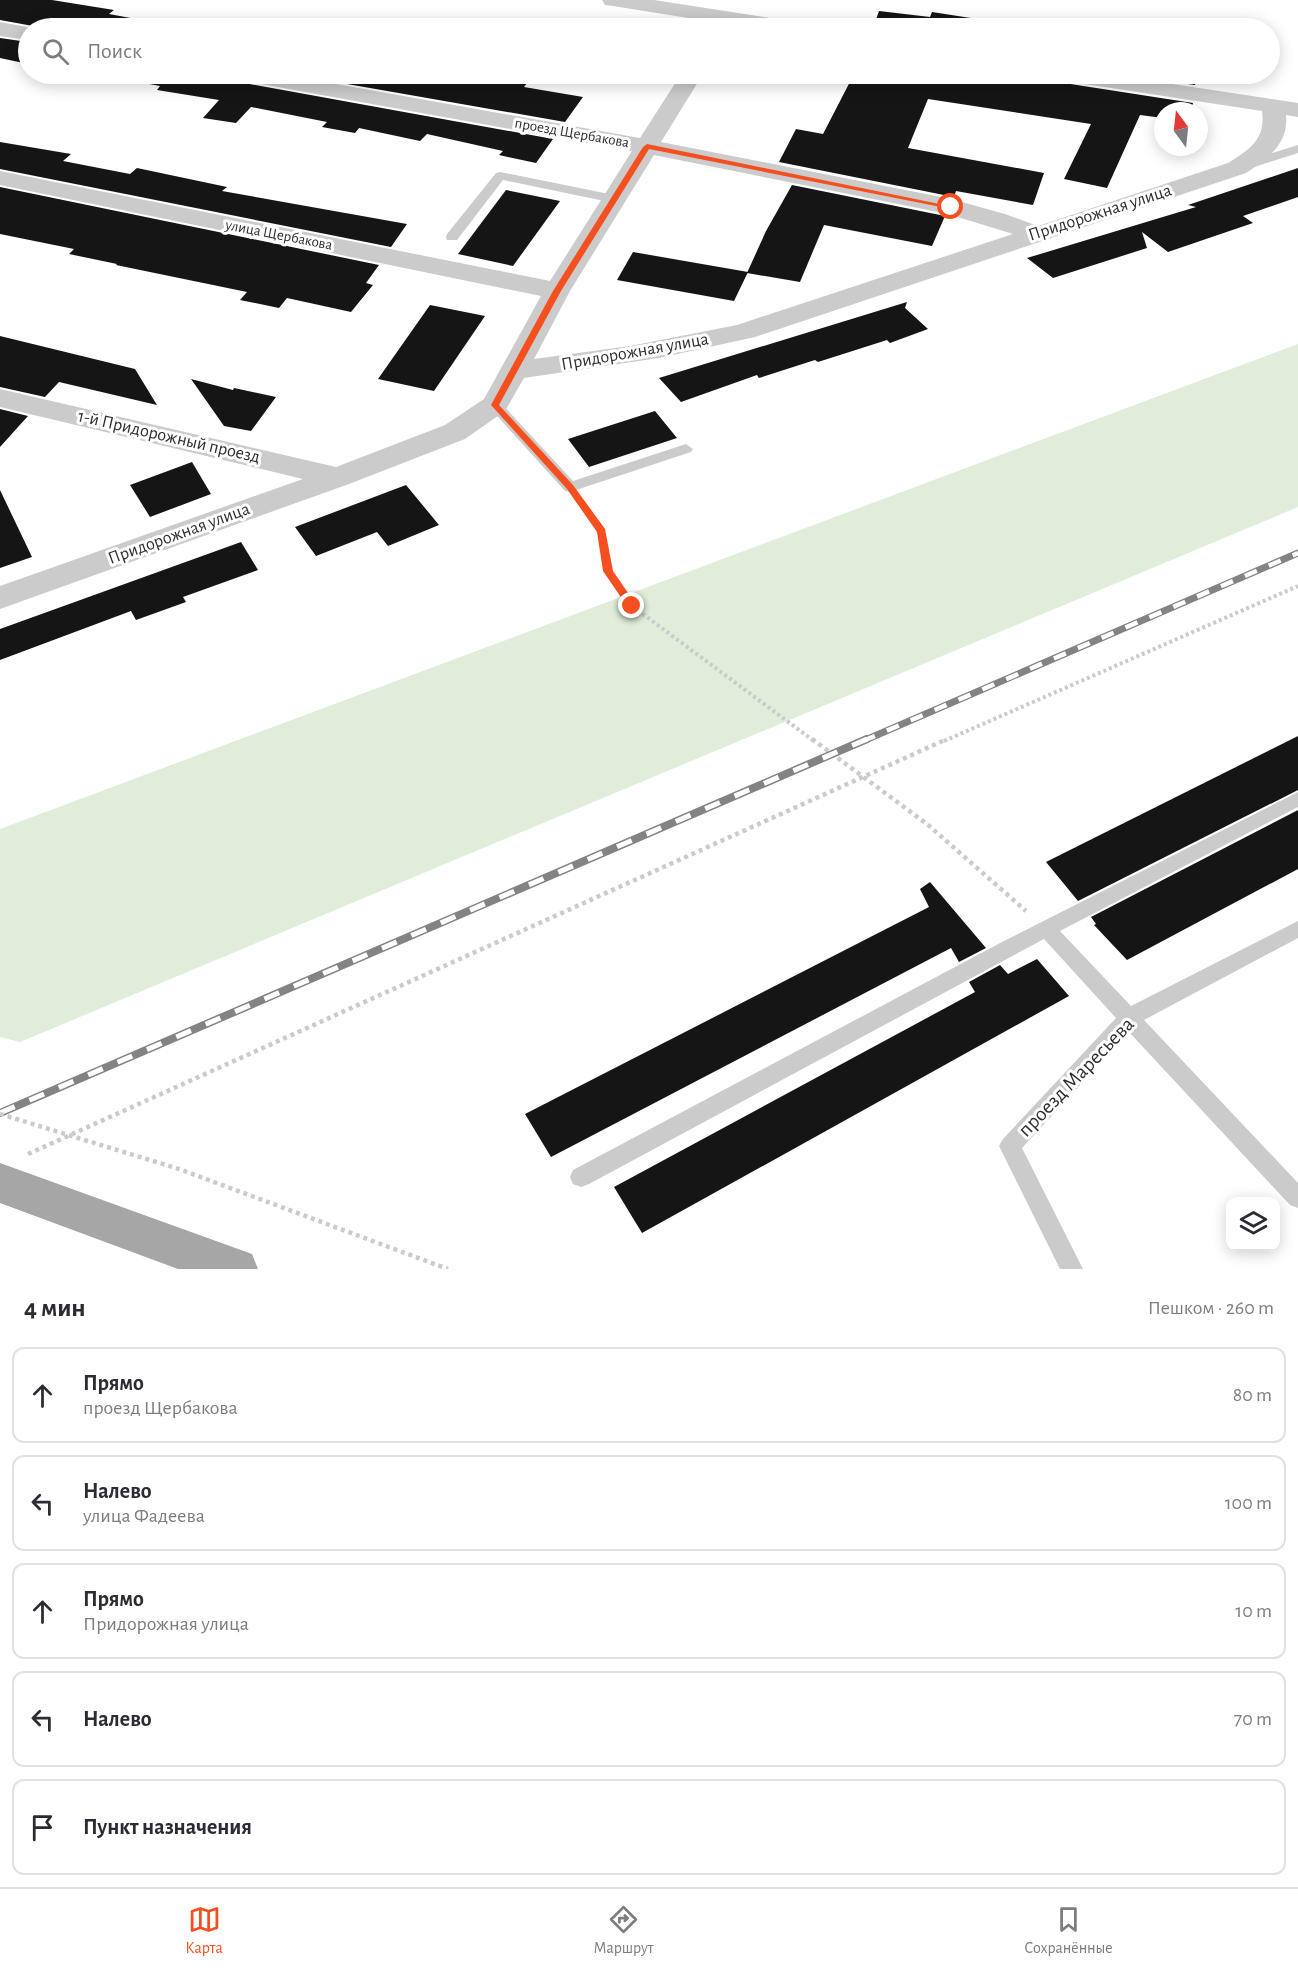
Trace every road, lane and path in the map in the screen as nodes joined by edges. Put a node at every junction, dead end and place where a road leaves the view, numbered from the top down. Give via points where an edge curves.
1 (613, 0) edge
2 (728, 16) edge
3 (0, 29) edge
4 (18, 32) edge
5 (300, 84) edge
6 (686, 84) edge
7 (1128, 84) edge
8 (1273, 107) junction
9 (1298, 110) edge
10 (647, 147) junction
11 (1298, 149) edge
12 (1237, 168) junction
13 (0, 178) edge
14 (614, 199) junction
15 (1037, 234) junction
16 (452, 237) dead end
17 (557, 291) junction
18 (515, 370) junction
19 (0, 398) edge
20 (495, 405) junction
21 (686, 449) dead end
22 (338, 477) junction
23 (570, 487) junction
24 (1298, 586) edge
25 (0, 598) edge
26 (863, 776) junction
27 (1298, 798) edge
28 (1046, 929) junction
29 (1298, 929) edge
30 (1130, 1017) junction
31 (0, 1113) edge
32 (11, 1170) edge
33 (581, 1177) dead end
34 (1298, 1198) edge
35 (236, 1269) edge
36 (448, 1269) edge
37 (1072, 1269) edge

1 - 2 street
3 - 4 street
5 - 10 street, проезд Щербакова
6 - 10 street
7 - 8 street
8 - 9 street
8 - 12 street via 1277,124 1274,138
10 - 14 street
10 - 15 street, проезд Щербакова via 951,207
11 - 12 lane, Придорожная улица
12 - 15 street, Придорожная улица
13 - 17 street, улица Щербакова
14 - 16 lane via 500,176
14 - 17 street
15 - 18 street, Придорожная улица via 745,331 586,362
17 - 18 street
18 - 20 street, Придорожная улица
19 - 22 street, 1-й Придорожный проезд
20 - 22 street, Придорожная улица via 455,432
20 - 23 lane
21 - 23 lane
22 - 25 street, Придорожная улица
23 - 26 path via 602,531 608,571 632,606
24 - 26 path
26 - 28 path via 927,824
26 - 32 path
27 - 28 lane
28 - 30 lane
28 - 33 lane
29 - 30 lane, проезд Маресьева
30 - 34 lane
30 - 37 lane, проезд Маресьева via 1010,1146
31 - 36 path, bridge via 179,1169
32 - 35 main road

